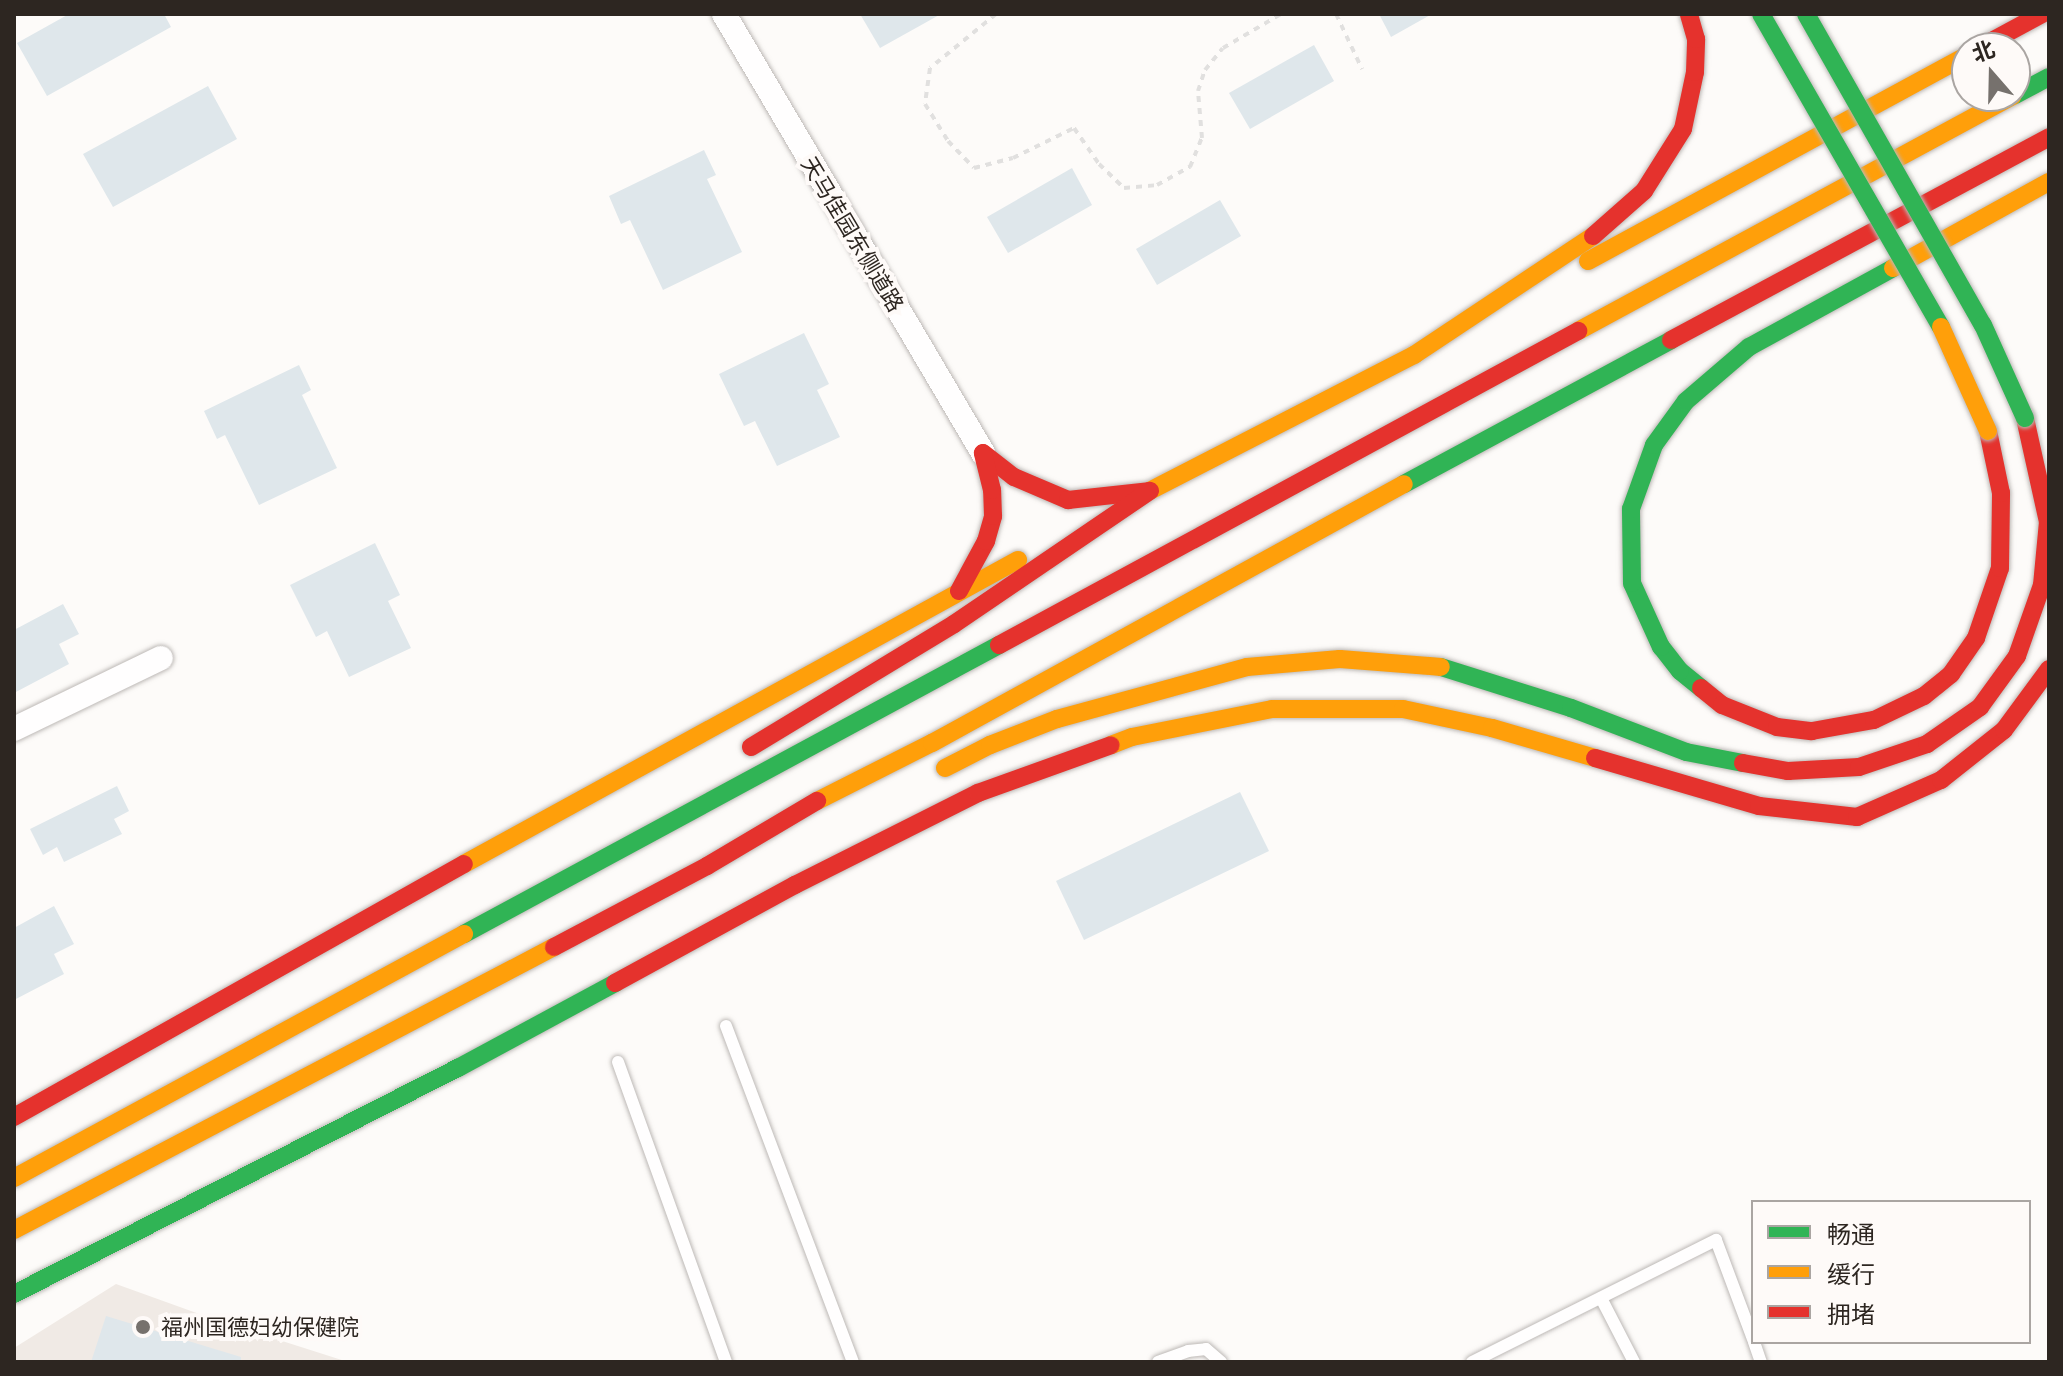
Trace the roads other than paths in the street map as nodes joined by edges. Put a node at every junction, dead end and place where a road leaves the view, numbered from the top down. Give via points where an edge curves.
1 (724, 14) edge
2 (1689, 14) edge
3 (1761, 14) edge
4 (1806, 14) edge
5 (2042, 14) edge
6 (2009, 32) edge
7 (1844, 42) dead end
8 (1951, 64) edge
9 (2049, 77) edge
10 (2031, 87) edge
11 (1984, 112) edge
12 (2049, 137) edge
13 (2049, 182) edge
14 (1983, 325) junction
15 (1414, 355) junction
16 (983, 453) junction
17 (1150, 491) junction
18 (959, 591) junction
19 (161, 658) dead end
20 (2049, 669) edge
21 (1142, 695) junction
22 (14, 729) edge
23 (729, 759) dead end
24 (923, 779) dead end
25 (933, 816) junction
26 (775, 847) dead end
27 (707, 866) junction
28 (513, 886) dead end
29 (726, 1026) dead end
30 (618, 1062) dead end
31 (14, 1117) edge
32 (115, 1123) junction
33 (14, 1178) edge
34 (14, 1230) edge
35 (14, 1294) edge
36 (1601, 1298) junction
37 (1751, 1333) edge
38 (726, 1362) edge
39 (853, 1362) edge
40 (1158, 1362) edge
41 (1221, 1362) edge
42 (1472, 1362) edge
43 (1634, 1362) edge

1 - 16 street, 天马佳园东侧道路
2 - 15 main road via 1696,61 1688,111 1674,149 1644,191 1579,248
3 - 13 main road, bridge via 1951,344 1988,431 2001,493 2000,568 1976,638 1951,674 1924,696 1874,720 1812,731 1777,727 1722,705 1680,671 1661,647 1632,583 1631,509 1654,445 1686,401 1749,347
4 - 14 main road, bridge
5 - 6 main road
7 - 14 main road, bridge
8 - 15 main road
9 - 10 main road
11 - 32 main road
12 - 27 main road via 790,815
14 - 21 main road, bridge via 2025,418 2048,522 2042,585 2017,656 1980,707 1927,744 1859,767 1788,771 1686,752 1436,665 1340,659 1247,667
15 - 17 main road
16 - 17 main road via 1014,477 1068,500
16 - 18 main road via 993,516
17 - 18 main road
17 - 23 main road via 954,624
18 - 31 main road
19 - 22 street
20 - 25 main road via 2004,730 1941,780 1857,817 1759,806 1492,728 1403,709 1272,709 1132,737 978,793
21 - 24 main road via 1044,724
21 - 25 main road via 1049,744
25 - 35 main road via 444,1075
26 - 27 main road
27 - 34 main road
28 - 32 main road
29 - 39 lane
30 - 38 lane
32 - 33 main road
36 - 37 lane via 1716,1240
36 - 42 lane
36 - 43 lane
40 - 41 lane via 1206,1349

